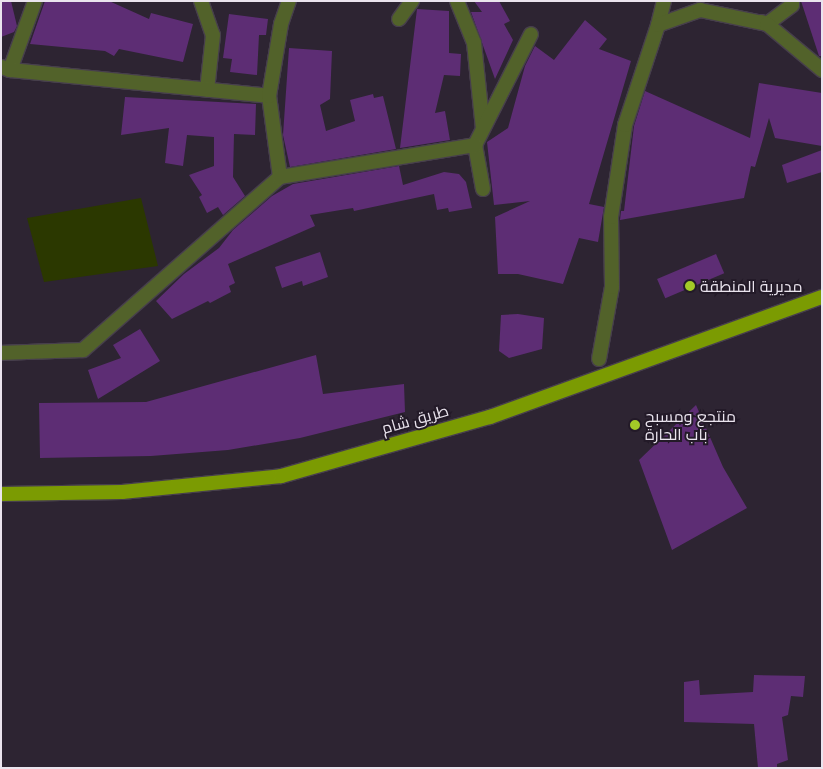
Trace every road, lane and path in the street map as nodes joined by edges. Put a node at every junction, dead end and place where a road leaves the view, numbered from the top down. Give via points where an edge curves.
1 (35, 1) edge
2 (201, 1) edge
3 (289, 1) edge
4 (412, 1) edge
5 (457, 1) edge
6 (664, 1) edge
7 (705, 1) edge
8 (792, 1) edge
9 (399, 19) dead end
10 (767, 24) junction
11 (658, 25) junction
12 (532, 34) dead end
13 (6, 68) edge
14 (822, 70) edge
15 (207, 90) junction
16 (269, 96) junction
17 (483, 129) junction
18 (475, 145) junction
19 (280, 177) junction
20 (483, 189) dead end
21 (822, 298) edge
22 (1, 353) edge
23 (599, 359) dead end
24 (1, 494) edge

1 - 13 street
2 - 15 street via 213,35
3 - 16 street via 281,24
4 - 9 street
5 - 17 street via 474,43
6 - 11 street
7 - 10 street via 714,10
8 - 10 street via 792,5
10 - 11 street via 700,10
10 - 14 street
11 - 23 street via 625,124 611,217 612,286
12 - 17 street
13 - 15 street
15 - 16 street
16 - 19 street
17 - 18 street
18 - 19 street
18 - 20 street
19 - 22 street via 83,350
21 - 24 main road, طريق شام via 490,416 281,476 122,492

